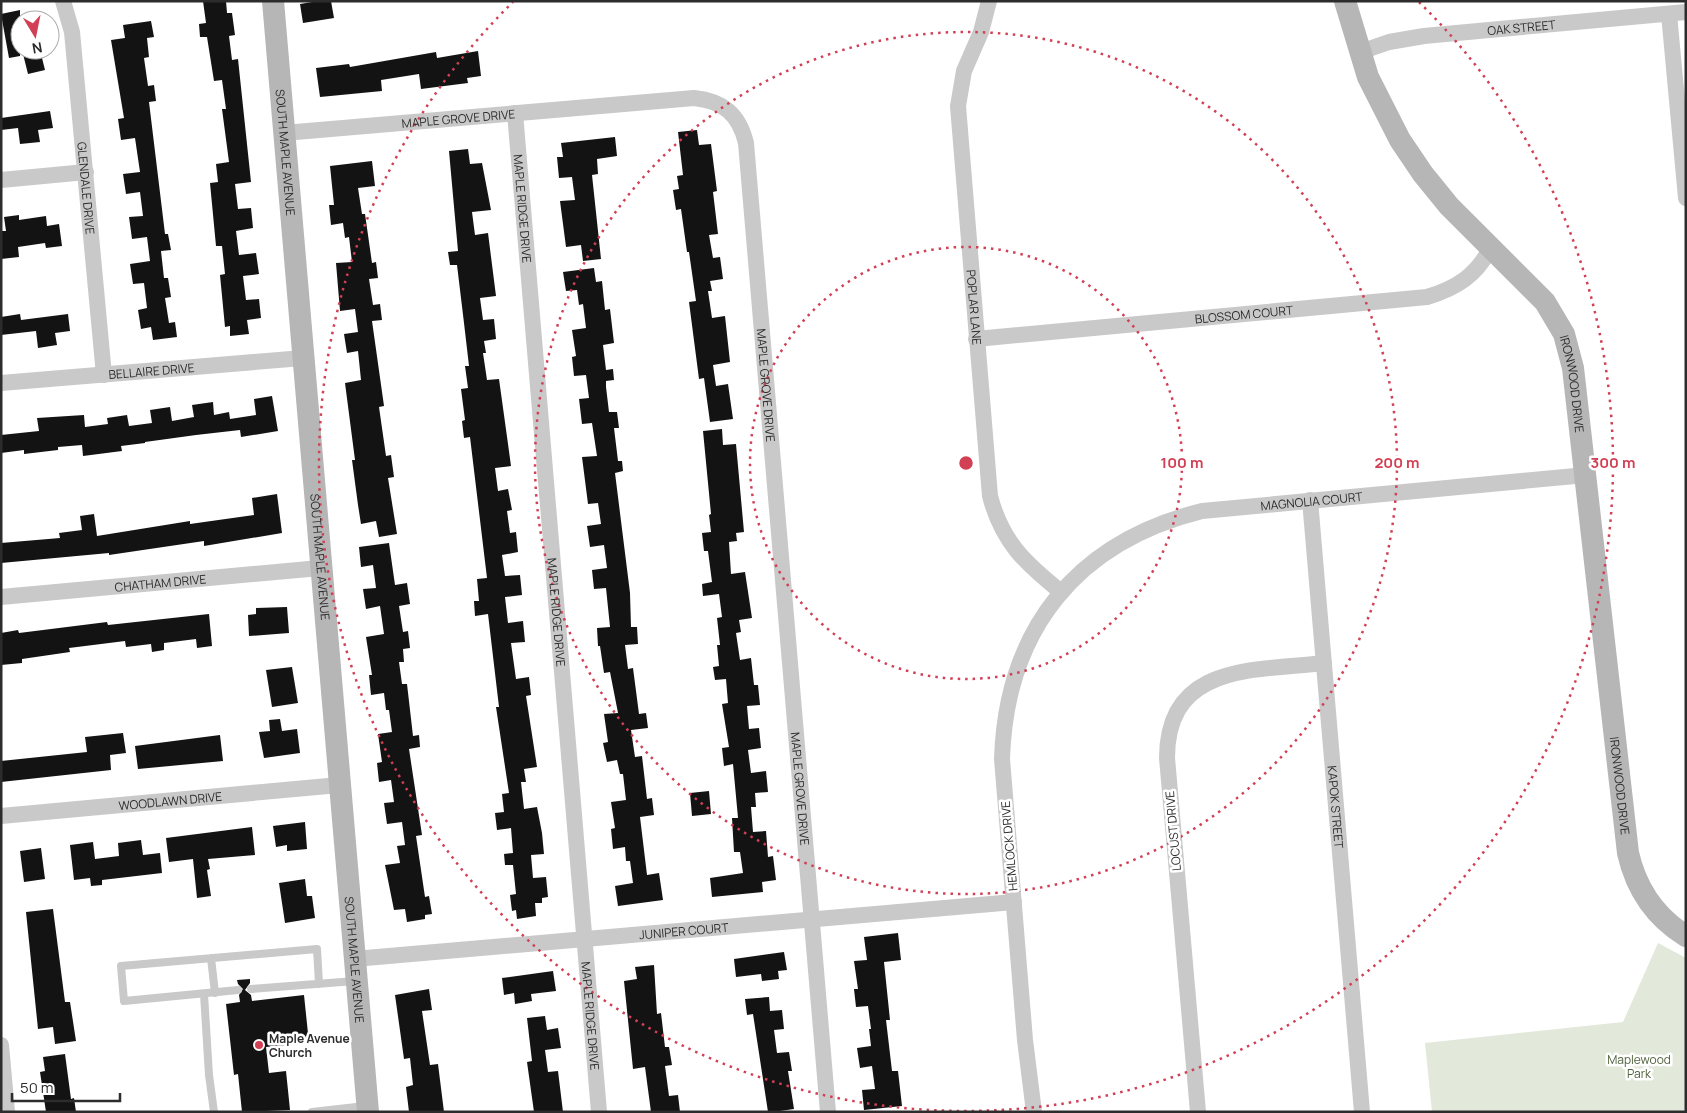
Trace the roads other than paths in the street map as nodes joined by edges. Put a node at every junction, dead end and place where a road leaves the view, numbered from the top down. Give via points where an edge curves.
1 (63, 1) edge
2 (273, 1) edge
3 (989, 1) edge
4 (1345, 1) edge
5 (1686, 12) edge
6 (1669, 14) junction
7 (1360, 52) junction
8 (515, 112) junction
9 (284, 133) junction
10 (86, 172) junction
11 (1, 180) edge
12 (1686, 198) edge
13 (1491, 247) junction
14 (976, 338) junction
15 (303, 358) junction
16 (104, 375) junction
17 (1, 383) edge
18 (1586, 474) junction
19 (1310, 500) junction
20 (320, 568) junction
21 (1061, 592) junction
22 (1, 597) edge
23 (1324, 663) junction
24 (339, 785) junction
25 (1, 816) edge
26 (1014, 902) junction
27 (811, 919) junction
28 (1686, 936) edge
29 (584, 938) junction
30 (212, 958) junction
31 (355, 970) junction
32 (319, 984) junction
33 (251, 989) dead end
34 (238, 990) dead end
35 (215, 993) junction
36 (204, 994) junction
37 (1, 1045) edge
38 (368, 1108) edge
39 (7, 1112) edge
40 (214, 1112) edge
41 (312, 1112) edge
42 (599, 1112) edge
43 (828, 1112) edge
44 (1034, 1112) edge
45 (1198, 1112) edge
46 (1362, 1112) edge

1 - 10 street, GLENDALE DRIVE via 72,32
2 - 9 main road, SOUTH MAPLE AVENUE
3 - 14 street, POPLAR LANE via 981,32 964,71 958,106
4 - 7 main road, IRONWOOD DRIVE
5 - 6 street, OAK STREET
6 - 7 street, OAK STREET via 1424,36
6 - 12 street
7 - 13 main road, IRONWOOD DRIVE via 1386,113 1422,174
8 - 9 street, MAPLE GROVE DRIVE
8 - 27 street, MAPLE GROVE DRIVE via 694,98 714,101 726,108 743,130
8 - 29 street, MAPLE RIDGE DRIVE
9 - 15 main road, SOUTH MAPLE AVENUE
10 - 11 street
10 - 16 street, GLENDALE DRIVE
13 - 14 street, BLOSSOM COURT via 1465,280 1447,291 1427,297
13 - 18 main road, IRONWOOD DRIVE via 1545,302 1564,334 1574,368
14 - 21 street, POPLAR LANE via 994,512 1005,536 1019,555
15 - 16 street, BELLAIRE DRIVE
15 - 20 main road, SOUTH MAPLE AVENUE
16 - 17 street, BELLAIRE DRIVE
18 - 19 street, MAGNOLIA COURT
18 - 28 main road, IRONWOOD DRIVE via 1628,853 1644,896 1671,926
19 - 21 street, MAGNOLIA COURT via 1214,508 1158,524 1126,539 1098,558
19 - 23 street, KAPOK STREET
20 - 22 street, CHATHAM DRIVE
20 - 24 main road, SOUTH MAPLE AVENUE
21 - 26 street, HEMLOCK DRIVE via 1033,632 1020,660 1005,717 1002,758
23 - 45 street, LOCUST DRIVE via 1216,678 1186,700 1169,733 1167,758
23 - 46 street, KAPOK STREET
24 - 25 street, WOODLAWN DRIVE
24 - 31 main road, SOUTH MAPLE AVENUE
26 - 27 street, JUNIPER COURT
26 - 44 street, HEMLOCK DRIVE
27 - 29 street, JUNIPER COURT
27 - 43 street, MAPLE GROVE DRIVE
29 - 31 street, JUNIPER COURT
29 - 42 street, MAPLE RIDGE DRIVE
30 - 32 lane via 317,948
30 - 35 lane
30 - 36 lane via 122,966 124,1000
31 - 32 lane
31 - 38 main road, SOUTH MAPLE AVENUE
32 - 33 lane
34 - 35 lane
35 - 36 lane
36 - 40 lane
37 - 39 street
38 - 41 lane

